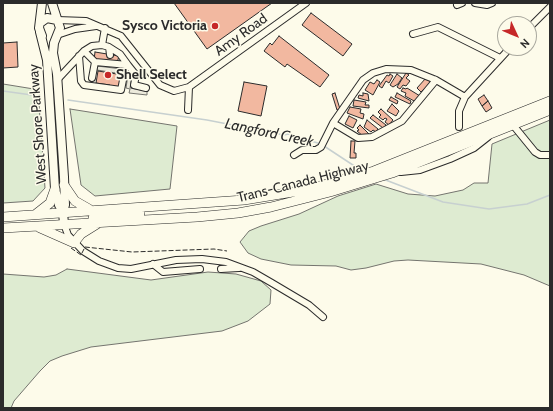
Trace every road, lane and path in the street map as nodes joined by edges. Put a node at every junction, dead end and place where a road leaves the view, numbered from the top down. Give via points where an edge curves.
1 (42, 3) edge
2 (45, 3) edge
3 (52, 3) edge
4 (475, 3) edge
5 (492, 3) edge
6 (303, 4) edge
7 (550, 7) edge
8 (57, 20) junction
9 (537, 20) edge
10 (42, 21) junction
11 (97, 26) junction
12 (105, 28) junction
13 (40, 32) junction
14 (60, 34) junction
15 (413, 34) dead end
16 (102, 45) junction
17 (109, 47) junction
18 (84, 51) junction
19 (110, 55) dead end
20 (500, 58) joint
21 (77, 59) junction
22 (95, 62) junction
23 (127, 65) junction
24 (136, 75) dead end
25 (92, 78) dead end
26 (58, 80) junction
27 (436, 80) junction
28 (189, 87) junction
29 (465, 97) junction
30 (550, 101) edge
31 (188, 110) dead end
32 (550, 110) edge
33 (333, 122) junction
34 (513, 125) junction
35 (459, 127) dead end
36 (294, 155) dead end
37 (550, 155) edge
38 (374, 171) junction
39 (64, 185) junction
40 (55, 189) junction
41 (176, 205) junction
42 (92, 210) junction
43 (63, 212) junction
44 (34, 215) junction
45 (3, 217) edge
46 (100, 223) junction
47 (64, 224) junction
48 (30, 226) junction
49 (3, 228) edge
50 (74, 242) junction
51 (154, 264) junction
52 (243, 268) junction
53 (200, 269) dead end
54 (220, 269) dead end
55 (323, 317) dead end

1 - 10 main road
2 - 10 main road
3 - 8 main road
4 - 5 street
6 - 28 street, Amy Road
7 - 9 street
8 - 10 main road via 52,18
8 - 11 street, Amy Road via 86,21
8 - 14 main road
10 - 13 main road
11 - 12 street, Amy Road
11 - 14 street, Amy Road
12 - 16 street
12 - 28 street, Amy Road via 129,43 160,85 174,91
13 - 14 main road via 47,39
13 - 40 main road, West Shore Parkway via 47,60
14 - 26 main road, West Shore Parkway via 53,48
15 - 20 street via 438,27
16 - 17 street
16 - 18 street via 92,46
17 - 19 street
17 - 23 street via 120,54
18 - 21 street
18 - 22 street
20 - 29 street
21 - 23 street via 84,85 121,90
21 - 26 street
22 - 23 street
22 - 25 street
23 - 24 street
26 - 39 main road, West Shore Parkway
27 - 29 street
27 - 33 street via 411,70 386,69 372,73 363,80
27 - 33 street via 402,121 372,137 358,138
28 - 31 street
29 - 35 street via 459,111
30 - 38 highway, Trans-Canada Highway
32 - 34 highway, Trans-Canada Highway
33 - 36 street via 321,147 316,150 302,150
34 - 37 street via 535,152
34 - 38 highway via 504,124 408,161
34 - 46 highway, Trans-Canada Highway via 392,173 312,197 238,213
38 - 41 highway, Trans-Canada Highway via 270,197
39 - 42 highway via 75,202
39 - 43 main road, West Shore Parkway
40 - 43 main road, West Shore Parkway
40 - 44 highway via 47,206
41 - 42 highway, Trans-Canada Highway
41 - 47 highway via 159,211 85,218
42 - 43 highway, Trans-Canada Highway
43 - 44 highway, Trans-Canada Highway
43 - 47 main road, West Shore Parkway
44 - 45 highway, Trans-Canada Highway
46 - 47 highway, Trans-Canada Highway
46 - 50 highway via 81,234
47 - 48 highway, Trans-Canada Highway
47 - 50 street
48 - 49 highway, Trans-Canada Highway
48 - 50 highway
50 - 51 street via 82,251 118,268 131,269
51 - 52 street via 202,259 226,262
51 - 53 street via 163,272
52 - 54 street
52 - 55 street via 309,305

